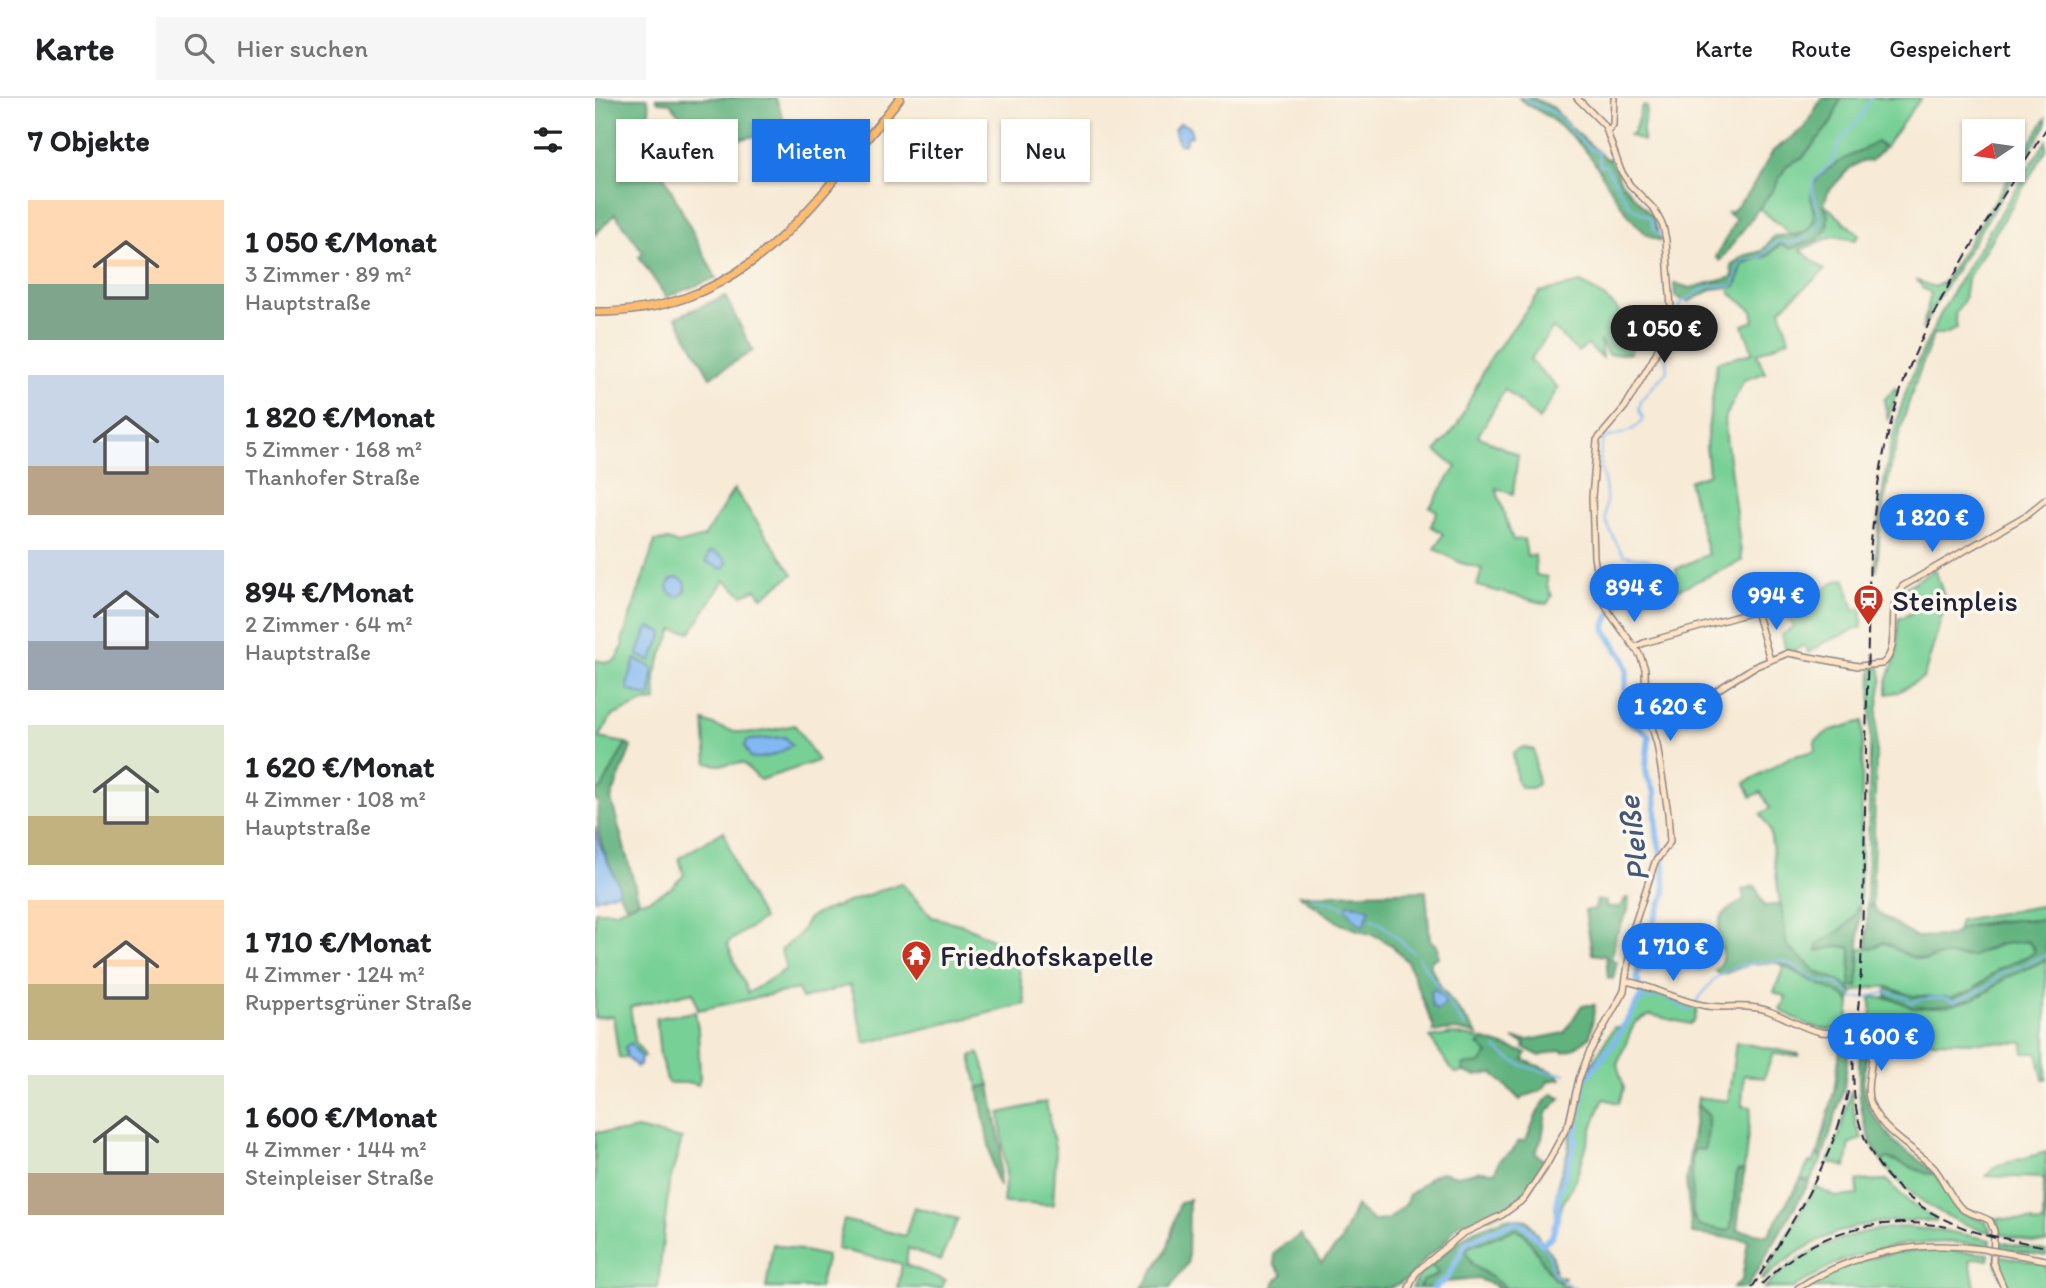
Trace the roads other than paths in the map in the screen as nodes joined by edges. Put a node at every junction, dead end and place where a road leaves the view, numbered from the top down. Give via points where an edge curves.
1 (900, 98) edge
2 (1577, 98) edge
3 (1614, 98) edge
4 (1608, 131) junction
5 (595, 312) edge
6 (2046, 499) edge
7 (1638, 646) junction
8 (1770, 660) junction
9 (1646, 708) junction
10 (1626, 981) junction
11 (2046, 1260) edge
12 (1409, 1287) edge
13 (1798, 1288) edge
14 (2004, 1288) edge

1 - 5 main road via 779,241 748,266 681,300 631,311
2 - 4 main road
3 - 4 main road via 1613,125
4 - 7 main road via 1623,176 1654,209 1663,226 1672,299 1659,348 1625,407 1595,444 1592,497 1600,594 1610,614
6 - 8 main road via 1898,592 1886,662 1860,666 1788,653
7 - 8 main road via 1756,611
7 - 9 main road via 1645,669
8 - 9 main road via 1698,702
9 - 10 main road via 1655,734 1670,842 1655,862 1633,929
10 - 12 main road via 1580,1075 1569,1124 1524,1199 1462,1234 1415,1274
10 - 14 main road via 1697,1004 1757,1007 1822,1032 1861,1028 1870,1034 1874,1043 1867,1085 1875,1112 1935,1170 1958,1204 1990,1221 1993,1263
11 - 13 main road, bridge via 1929,1245 1881,1252

